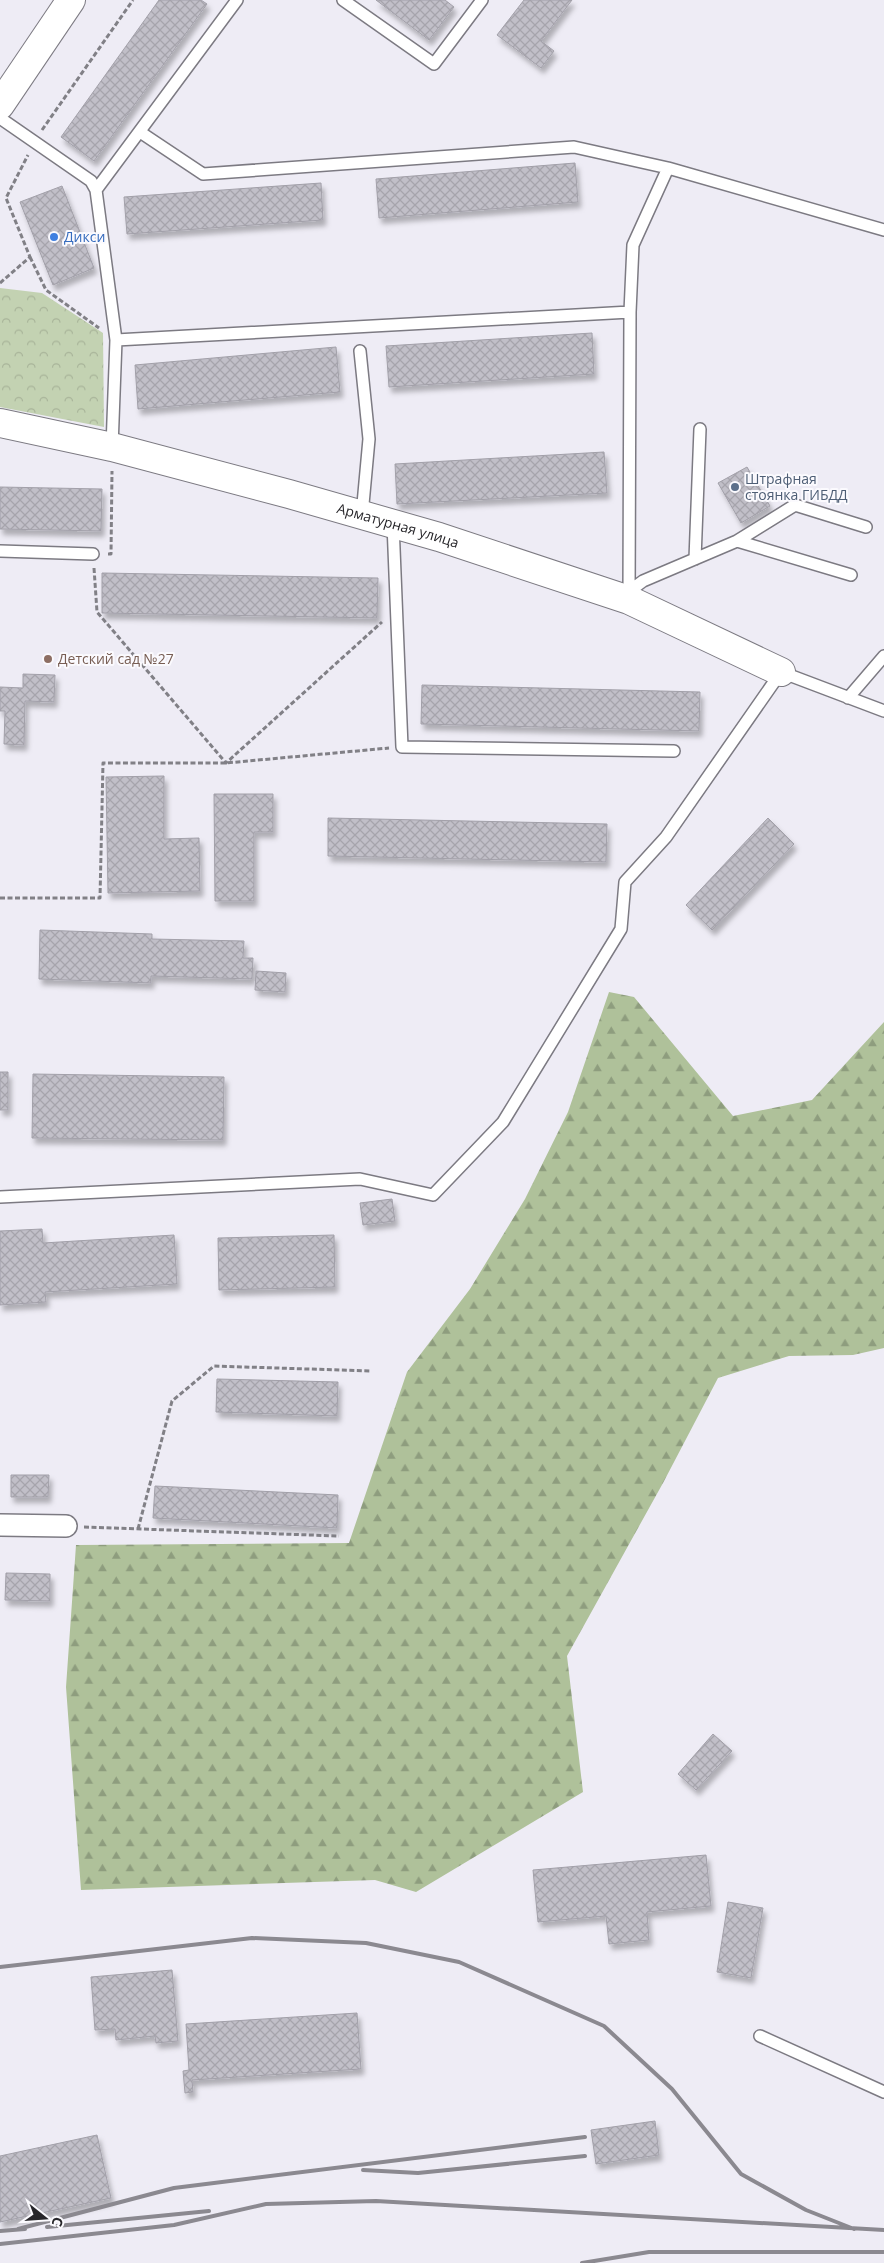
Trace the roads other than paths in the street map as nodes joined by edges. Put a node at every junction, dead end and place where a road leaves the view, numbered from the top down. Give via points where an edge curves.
1 (71, 0) edge
2 (238, 0) edge
3 (343, 0) edge
4 (482, 0) edge
5 (0, 105) edge
6 (0, 118) edge
7 (140, 132) junction
8 (668, 168) junction
9 (96, 190) junction
10 (884, 230) edge
11 (630, 312) junction
12 (116, 340) junction
13 (360, 351) dead end
14 (0, 424) edge
15 (700, 429) dead end
16 (112, 447) junction
17 (362, 515) junction
18 (394, 524) junction
19 (866, 527) dead end
20 (737, 541) junction
21 (0, 551) edge
22 (93, 554) road end
23 (695, 559) junction
24 (851, 575) dead end
25 (629, 600) junction
26 (884, 656) edge
27 (781, 672) junction
28 (848, 698) junction
29 (884, 711) edge
30 (674, 751) dead end
31 (0, 1197) edge
32 (0, 1525) edge
33 (66, 1526) road end
34 (760, 2036) dead end
35 (884, 2092) edge

1 - 5 street
2 - 7 lane
3 - 4 lane via 434,64
6 - 9 lane via 91,181
7 - 8 lane via 203,174 574,148
7 - 9 lane
8 - 10 lane
8 - 11 lane via 633,245
9 - 12 lane
11 - 12 lane
11 - 25 lane
12 - 16 lane
13 - 17 lane via 368,439
14 - 16 street, Арматурная улица
15 - 23 lane
16 - 17 street, Арматурная улица
17 - 18 street, Арматурная улица
18 - 25 street, Арматурная улица
18 - 30 lane via 402,747
19 - 20 lane via 795,505
20 - 23 lane
20 - 24 lane
21 - 22 lane
23 - 25 lane via 638,584
25 - 27 street, Арматурная улица
26 - 28 lane
27 - 28 lane
27 - 31 lane via 666,837 625,882 622,929 503,1122 433,1196 360,1179
28 - 29 lane
32 - 33 street
34 - 35 lane

